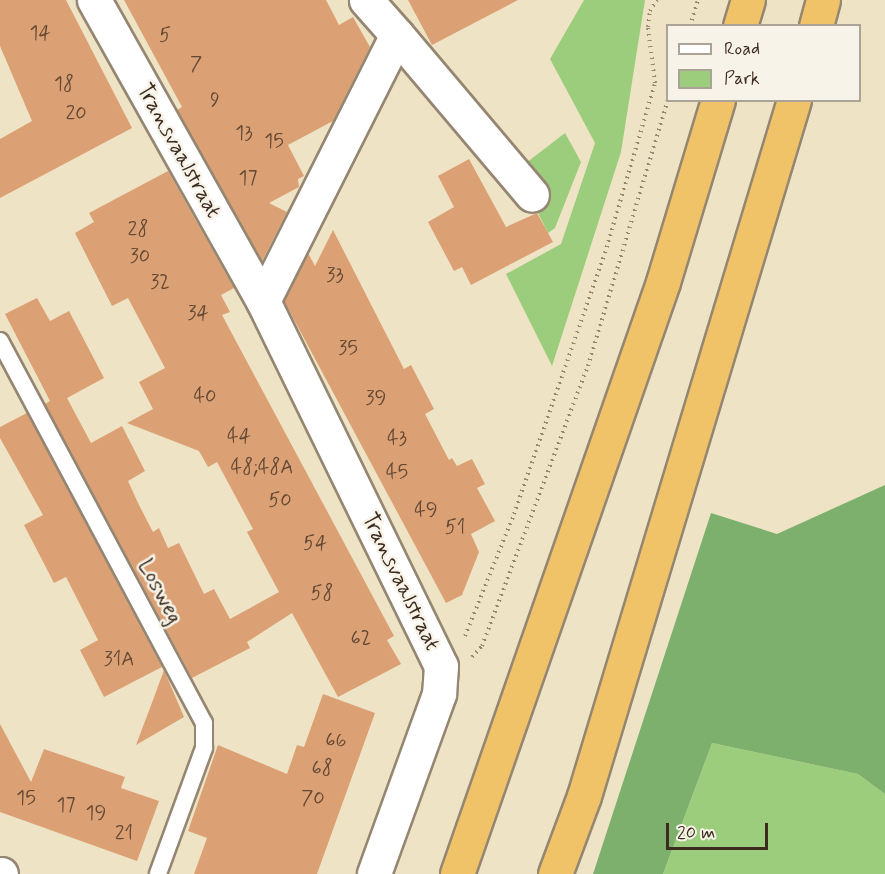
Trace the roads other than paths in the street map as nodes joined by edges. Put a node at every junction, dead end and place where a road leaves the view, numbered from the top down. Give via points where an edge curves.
1 (94, 0) edge
2 (366, 0) edge
3 (748, 0) edge
4 (823, 0) edge
5 (741, 24) edge
6 (817, 24) edge
7 (397, 35) junction
8 (717, 102) edge
9 (794, 102) edge
10 (532, 195) dead end
11 (263, 301) junction
12 (0, 341) edge
13 (158, 874) edge
14 (374, 874) edge
15 (457, 874) edge
16 (555, 874) edge

1 - 11 street, Transvaalstraat
2 - 7 street
3 - 5 highway
4 - 6 highway
7 - 10 street
7 - 11 street
8 - 15 highway via 663,282
9 - 16 highway via 584,796
11 - 14 street, Transvaalstraat via 440,680
12 - 13 lane, Losweg via 204,723 204,748

